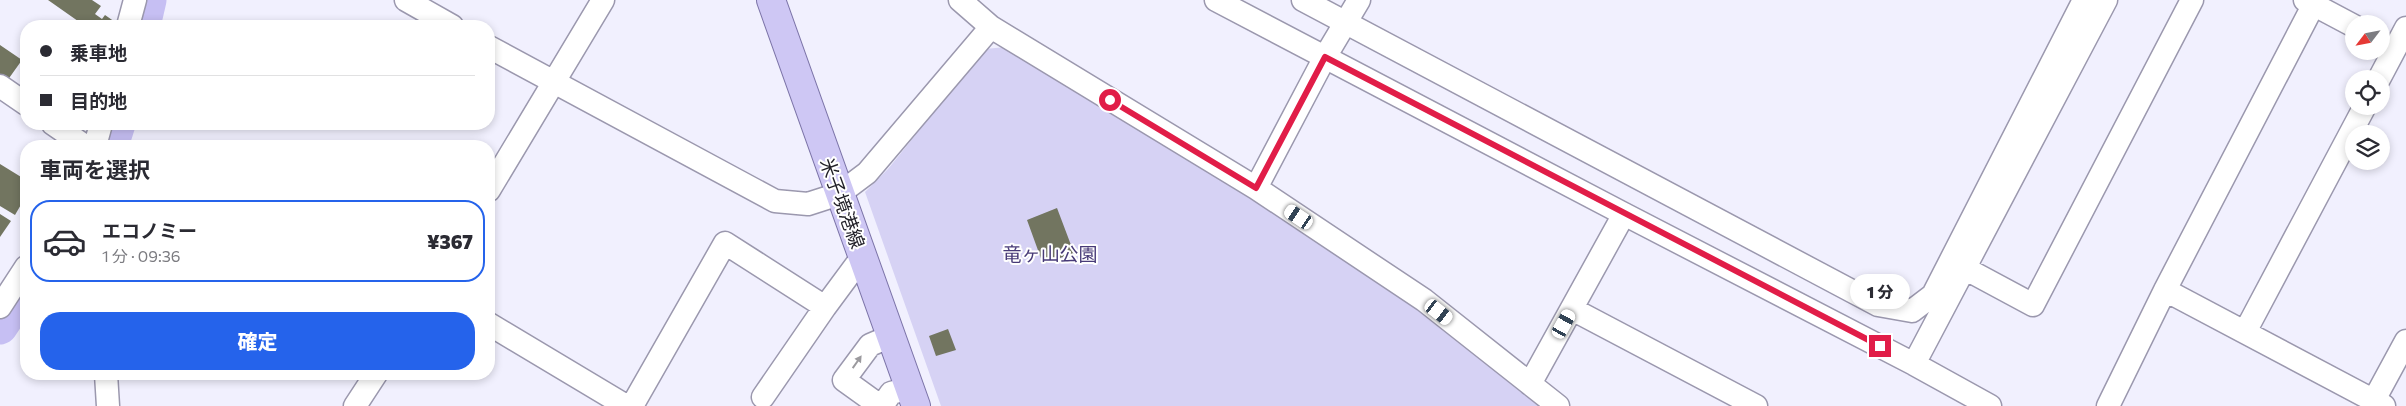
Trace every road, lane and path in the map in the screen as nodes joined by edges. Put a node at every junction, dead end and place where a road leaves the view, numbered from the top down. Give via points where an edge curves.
1 (135, 0) edge
2 (406, 0) edge
3 (603, 0) edge
4 (772, 0) edge
5 (960, 0) edge
6 (1216, 0) edge
7 (1303, 0) edge
8 (1359, 0) edge
9 (2084, 0) edge
10 (2106, 0) edge
11 (2192, 0) edge
12 (2312, 2) edge
13 (130, 20) edge
14 (441, 20) edge
15 (2345, 21) edge
16 (1346, 23) junction
17 (991, 27) junction
18 (2397, 42) edge
19 (495, 50) edge
20 (1325, 57) junction
21 (2383, 70) edge
22 (554, 84) junction
23 (0, 86) edge
24 (20, 100) edge
25 (2359, 115) edge
26 (62, 130) edge
27 (76, 140) edge
28 (495, 180) edge
29 (1256, 188) junction
30 (839, 194) junction
31 (1624, 214) junction
32 (862, 257) junction
33 (1966, 269) junction
34 (20, 276) edge
35 (2165, 290) junction
36 (0, 307) edge
37 (825, 307) junction
38 (1572, 309) junction
39 (495, 328) edge
40 (2245, 332) junction
41 (891, 336) junction
42 (2406, 340) edge
43 (1914, 364) junction
44 (106, 380) edge
45 (372, 380) edge
46 (1530, 384) junction
47 (763, 397) dead end
48 (913, 397) edge
49 (2379, 403) edge
50 (108, 406) edge
51 (355, 406) edge
52 (626, 406) edge
53 (632, 406) edge
54 (881, 406) edge
55 (1558, 406) edge
56 (1756, 406) edge
57 (1990, 406) edge
58 (2108, 406) edge

1 - 13 street
2 - 14 street
3 - 22 street
4 - 30 main road, 米子境港線
5 - 17 street
6 - 20 street
7 - 16 street
8 - 16 street
9 - 16 street via 1933,296 1912,311 1878,306
10 - 33 street
11 - 33 street via 2033,305
12 - 15 street
12 - 35 street
16 - 20 street
17 - 29 street
17 - 30 street via 867,173
18 - 21 street
19 - 22 street
20 - 29 street
20 - 31 street
22 - 28 street
22 - 30 street via 775,201 808,204
23 - 24 street
25 - 40 street
26 - 27 street
29 - 46 street via 1424,300
30 - 32 main road, 米子境港線
31 - 38 street
31 - 43 street
32 - 37 street
32 - 41 main road, 米子境港線
33 - 43 street
34 - 36 street
35 - 40 street
35 - 58 street
37 - 47 street
37 - 53 street via 725,243
38 - 46 street
38 - 56 street
39 - 52 street
40 - 49 street
41 - 48 main road, 米子境港線
54 -> 41 street via 844,380 870,345
42 - 49 street
43 - 57 street
44 - 50 street
45 - 51 street
46 - 55 street
48 - 54 street via 891,393

